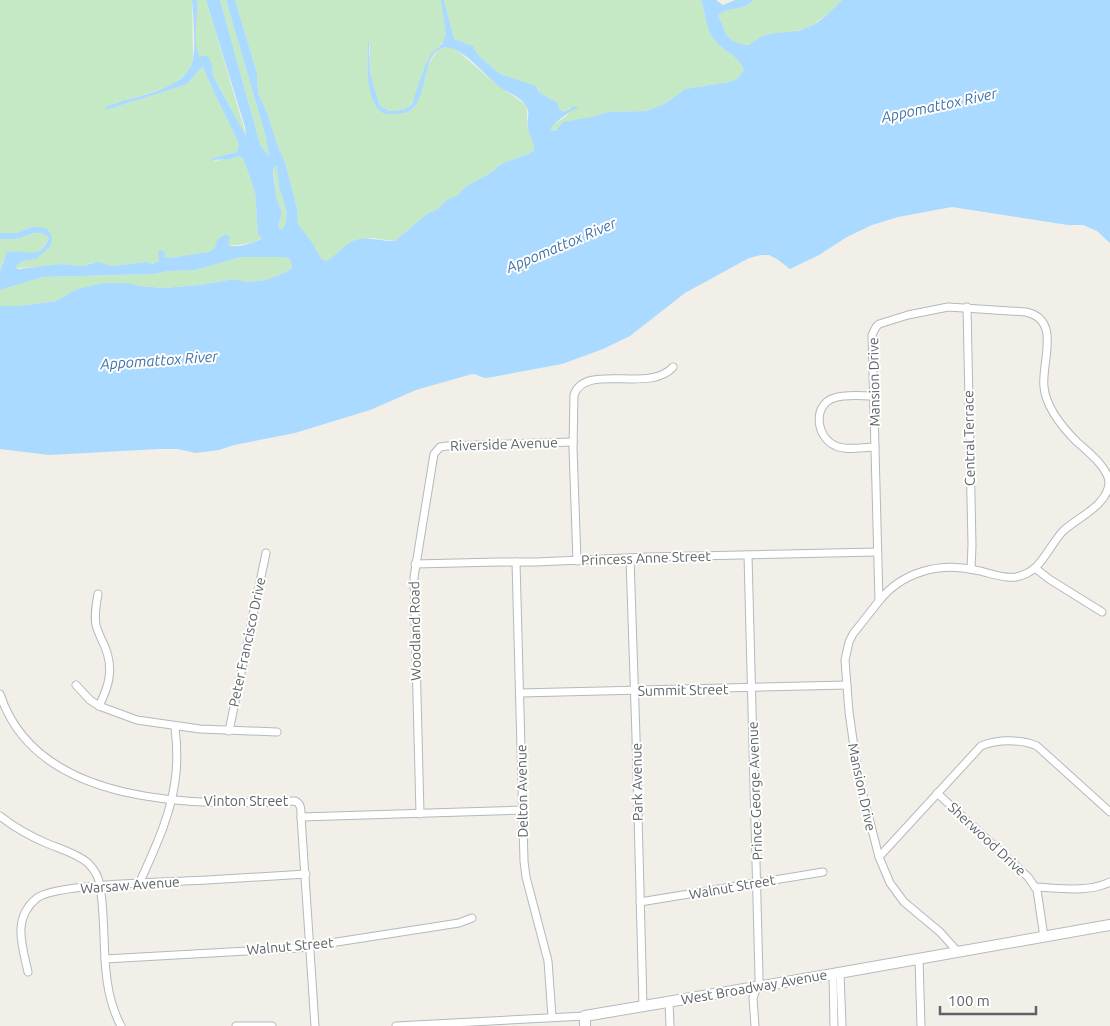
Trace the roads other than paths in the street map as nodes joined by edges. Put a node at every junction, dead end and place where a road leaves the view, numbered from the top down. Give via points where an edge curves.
1 (967, 307) junction
2 (673, 367) dead end
3 (874, 396) junction
4 (573, 442) junction
5 (875, 447) junction
6 (436, 450) joint
7 (877, 552) junction
8 (266, 553) dead end
9 (748, 555) junction
10 (630, 558) junction
11 (577, 561) junction
12 (516, 562) junction
13 (415, 564) junction
14 (1035, 568) junction
15 (971, 569) junction
16 (98, 594) dead end
17 (879, 601) junction
18 (1102, 612) dead end
19 (76, 685) dead end
20 (846, 685) junction
21 (752, 688) junction
22 (634, 691) junction
23 (0, 694) edge
24 (520, 694) junction
25 (99, 706) junction
26 (175, 727) junction
27 (229, 731) junction
28 (277, 732) dead end
29 (937, 793) junction
30 (172, 800) junction
31 (522, 810) junction
32 (1110, 812) edge
33 (420, 814) junction
34 (0, 816) edge
35 (301, 817) junction
36 (879, 857) junction
37 (823, 872) dead end
38 (306, 874) junction
39 (1110, 882) edge
40 (758, 883) junction
41 (139, 884) junction
42 (100, 886) junction
43 (1035, 887) junction
44 (640, 902) junction
45 (472, 918) dead end
46 (1110, 925) edge
47 (1044, 937) junction
48 (310, 946) junction
49 (958, 952) junction
50 (106, 959) junction
51 (919, 959) junction
52 (28, 972) dead end
53 (837, 974) junction
54 (758, 987) junction
55 (669, 1002) junction
56 (643, 1006) junction
57 (552, 1017) junction
58 (585, 1021) edge
59 (493, 1023) edge
60 (122, 1026) edge
61 (236, 1026) edge
62 (272, 1026) edge
63 (315, 1026) edge
64 (396, 1026) edge
65 (405, 1026) edge
66 (670, 1026) edge
67 (755, 1026) edge
68 (834, 1026) edge
69 (842, 1026) edge
70 (921, 1026) edge

1 - 3 street, Mansion Drive via 948,307 879,324 872,335
1 - 14 street, Mansion Drive via 1026,312 1043,321 1046,330 1043,381 1046,397 1067,431 1095,458 1109,482 1097,505 1064,531
1 - 15 street, Central Terrace
2 - 4 street via 663,376 654,378 597,378 582,384 574,395
3 - 5 street, Mansion Drive
3 - 5 street via 834,398 825,403 819,420 824,437 834,446
4 - 6 street, Riverside Avenue via 447,446
4 - 11 street
5 - 7 street, Mansion Drive
6 - 13 street, Woodland Road
7 - 9 street, Princess Anne Street
7 - 17 street, Mansion Drive
8 - 27 street, Peter Francisco Drive
9 - 10 street, Princess Anne Street
9 - 21 street, Prince George Avenue
10 - 11 street, Princess Anne Street
10 - 22 street, Park Avenue
11 - 12 street, Princess Anne Street
12 - 13 street, Princess Anne Street
12 - 24 street, Delton Avenue
13 - 33 street, Woodland Road
14 - 15 street, Mansion Drive via 1015,577
14 - 18 street
15 - 17 street, Mansion Drive via 946,567 922,571 891,588
16 - 25 street via 96,626 107,651 110,670
17 - 20 street, Mansion Drive via 849,642 845,660
19 - 25 street
20 - 21 street, Summit Street
20 - 36 street, Mansion Drive via 858,774
21 - 22 street, Summit Street
21 - 40 street, Prince George Avenue
22 - 24 street, Summit Street
22 - 44 street, Park Avenue
23 - 30 street, Vinton Street via 24,739 56,766 95,783
24 - 31 street, Delton Avenue
25 - 26 street via 124,716
26 - 27 street
26 - 30 street via 176,768
27 - 28 street
29 - 32 street, Sherwood Drive via 981,746 1023,741 1039,748
29 - 36 street, Sherwood Drive
29 - 43 street, Sherwood Drive
30 - 35 street, Vinton Street via 295,802 300,806
30 - 41 street
31 - 33 street, Vinton Street
31 - 57 street, Delton Avenue via 526,877 548,961
33 - 35 street, Vinton Street
34 - 42 street via 26,833 87,863
35 - 38 street
36 - 49 street, Mansion Drive via 896,893
37 - 40 street, Walnut Street
38 - 41 street, Warsaw Avenue
38 - 48 street
39 - 43 street, Sherwood Drive via 1085,888
40 - 44 street, Walnut Street
40 - 54 street, Prince George Avenue
41 - 42 street, Warsaw Avenue
42 - 50 street
42 - 52 street, Warsaw Avenue via 50,892 37,898 30,906 20,928
43 - 47 street, Sherwood Drive
44 - 56 street, Park Avenue
45 - 48 street, Walnut Street via 459,923
46 - 47 main road, West Broadway Avenue
47 - 49 main road, West Broadway Avenue
48 - 50 street, Walnut Street
48 - 63 street
49 - 51 main road, West Broadway Avenue
50 - 60 street via 112,1006
51 - 53 main road, West Broadway Avenue
51 - 70 street
53 - 54 main road, West Broadway Avenue
53 - 68 street
53 - 69 street
54 - 55 main road, West Broadway Avenue
54 - 67 street, Prince George Avenue via 754,998
55 - 56 main road, West Broadway Avenue
55 - 66 street
56 - 58 main road, West Broadway Avenue
57 - 58 street, West Broadway Avenue
57 - 59 street, West Broadway Avenue
59 - 65 street, West Broadway Avenue
61 - 62 street
64 - 65 street, West Broadway Avenue

